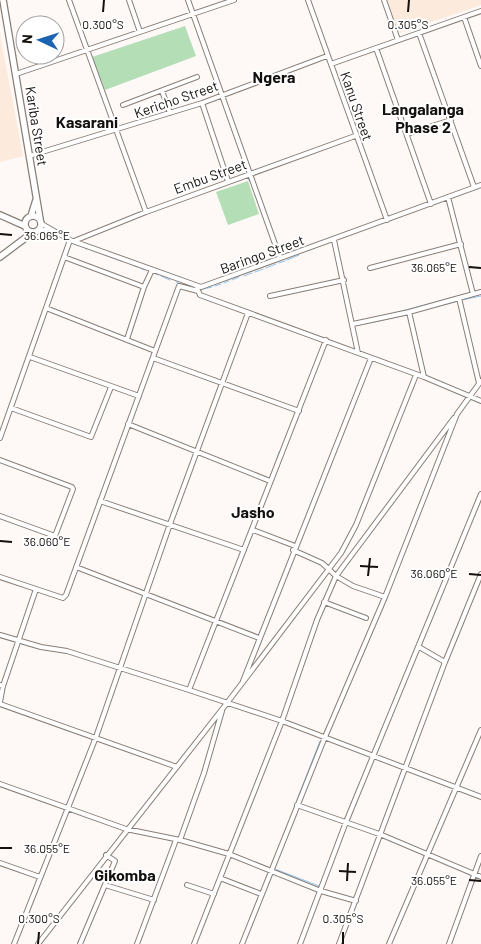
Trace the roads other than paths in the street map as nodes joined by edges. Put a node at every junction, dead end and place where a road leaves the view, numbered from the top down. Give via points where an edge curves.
1 (3, 0) edge
2 (69, 0) edge
3 (129, 0) edge
4 (188, 0) edge
5 (234, 0) edge
6 (308, 0) edge
7 (384, 0) edge
8 (481, 11) edge
9 (192, 14) junction
10 (464, 16) junction
11 (140, 32) junction
12 (418, 33) junction
13 (398, 40) junction
14 (376, 48) junction
15 (88, 51) junction
16 (327, 56) junction
17 (331, 64) junction
18 (481, 66) edge
19 (16, 74) junction
20 (197, 77) dead end
21 (162, 91) junction
22 (222, 95) junction
23 (202, 103) junction
24 (123, 105) dead end
25 (170, 113) junction
26 (450, 120) junction
27 (116, 131) junction
28 (407, 134) junction
29 (355, 136) junction
30 (29, 156) junction
31 (250, 173) junction
32 (228, 181) junction
33 (481, 185) edge
34 (474, 187) junction
35 (448, 197) junction
36 (37, 198) junction
37 (431, 204) junction
38 (146, 212) junction
39 (0, 215) edge
40 (9, 218) junction
41 (29, 218) junction
42 (387, 220) junction
43 (40, 224) junction
44 (28, 229) junction
45 (72, 240) junction
46 (334, 240) junction
47 (461, 244) junction
48 (0, 257) edge
49 (64, 257) junction
50 (280, 258) junction
51 (370, 268) dead end
52 (152, 270) junction
53 (344, 280) junction
54 (144, 287) junction
55 (197, 289) junction
56 (481, 292) edge
57 (474, 294) junction
58 (270, 296) dead end
59 (459, 298) junction
60 (46, 308) junction
61 (409, 312) junction
62 (248, 313) junction
63 (353, 324) junction
64 (127, 339) junction
65 (326, 340) junction
66 (155, 351) junction
67 (358, 353) junction
68 (30, 358) junction
69 (153, 358) junction
70 (371, 358) junction
71 (416, 375) junction
72 (424, 377) junction
73 (480, 382) edge
74 (223, 384) junction
75 (111, 387) junction
76 (139, 396) junction
77 (469, 397) junction
78 (481, 401) edge
79 (11, 408) junction
80 (299, 411) junction
81 (457, 414) junction
82 (128, 424) junction
83 (0, 438) edge
84 (197, 452) junction
85 (0, 460) edge
86 (270, 481) junction
87 (481, 494) edge
88 (100, 501) junction
89 (0, 516) edge
90 (170, 524) junction
91 (253, 530) junction
92 (294, 548) junction
93 (244, 550) junction
94 (76, 567) junction
95 (330, 569) junction
96 (481, 574) edge
97 (336, 576) junction
98 (0, 577) edge
99 (476, 588) junction
100 (36, 589) junction
101 (481, 590) edge
102 (147, 595) junction
103 (385, 598) junction
104 (324, 602) junction
105 (366, 618) dead end
106 (217, 622) junction
107 (0, 635) edge
108 (259, 638) junction
109 (17, 641) junction
110 (419, 647) junction
111 (445, 662) junction
112 (121, 667) junction
113 (241, 685) junction
114 (2, 686) edge
115 (189, 690) junction
116 (0, 703) edge
117 (227, 703) junction
118 (223, 709) junction
119 (282, 721) junction
120 (481, 730) edge
121 (96, 737) junction
122 (324, 737) junction
123 (373, 757) junction
124 (177, 767) junction
125 (405, 770) junction
126 (0, 784) edge
127 (457, 789) junction
128 (481, 797) edge
129 (297, 805) junction
130 (67, 809) junction
131 (346, 822) junction
132 (126, 829) junction
133 (382, 835) junction
134 (178, 840) junction
135 (229, 854) junction
136 (106, 855) junction
137 (428, 855) junction
138 (481, 856) edge
139 (0, 863) edge
140 (271, 871) junction
141 (475, 874) junction
142 (40, 877) junction
143 (481, 877) edge
144 (220, 878) junction
145 (105, 885) junction
146 (187, 885) dead end
147 (321, 891) junction
148 (214, 894) junction
149 (261, 894) junction
150 (154, 900) junction
151 (356, 902) junction
152 (138, 943) edge
153 (14, 944) edge
154 (38, 944) edge
155 (80, 944) edge
156 (145, 944) edge
157 (194, 944) edge
158 (243, 944) edge
159 (300, 944) edge
160 (339, 944) edge
161 (389, 944) edge
162 (449, 944) edge

1 - 19 street, Kariba Street
2 - 15 street
3 - 11 street
4 - 9 street
5 - 9 street
6 - 16 street, Kanu Street
7 - 13 street
8 - 10 street
9 - 11 street
9 - 22 street
10 - 12 street
10 - 18 street
11 - 15 street
12 - 13 street
12 - 26 street
13 - 14 street
14 - 17 street
14 - 28 street
15 - 19 street
15 - 27 street
16 - 17 street, Kanu Street
16 - 22 street, Kericho Street
17 - 29 street, Kanu Street
19 - 30 street, Kariba Street
20 - 21 street
21 - 24 street
21 - 25 street
22 - 23 street, Kericho Street
22 - 31 street
23 - 25 street, Kericho Street
23 - 32 street
25 - 27 street, Kericho Street
26 - 28 street
26 - 34 street
27 - 30 street, Kericho Street
27 - 38 street
28 - 37 street
29 - 31 street, Embu Street
29 - 42 street, Kanu Street
30 - 36 street, Kariba Street
31 - 32 street, Embu Street
31 - 50 street
32 - 38 street, Embu Street
33 - 34 street, Baringo Street
34 - 35 street, Baringo Street
35 - 37 street, Baringo Street
35 - 47 street
36 - 41 street
36 - 43 street, Kariba Street
37 - 42 street, Baringo Street
38 - 45 street, Embu Street
39 - 40 street
40 - 41 street
40 - 44 street
41 - 43 street
41 - 44 street
42 - 46 street, Baringo Street
43 - 44 street
43 - 45 street
44 - 48 street via 21,241
45 - 49 street
45 - 52 street
46 - 50 street, Baringo Street
46 - 53 street
47 - 51 street
47 - 57 street
49 - 54 street
49 - 60 street
50 - 55 street, Baringo Street
52 - 54 street
52 - 55 street
53 - 58 street
53 - 63 street
54 - 64 street
55 - 62 street via 200,295
55 - 66 street via 179,286
56 - 57 street
57 - 59 street
59 - 61 street
59 - 73 street
60 - 64 street
60 - 68 street
61 - 63 street
61 - 72 street
62 - 65 street
62 - 74 street
63 - 67 street
64 - 66 street
65 - 67 street
65 - 80 street
66 - 69 street
67 - 70 street
68 - 75 street
68 - 79 street
69 - 74 street
69 - 76 street
70 - 71 street
70 - 92 street
71 - 72 street
71 - 95 street via 356,525
72 - 77 street
73 - 77 street
74 - 80 street
74 - 84 street
75 - 76 street
75 - 79 street via 91,437
76 - 82 street
77 - 78 street
77 - 81 street
79 - 83 street
80 - 86 street
81 - 97 street
81 - 103 street
82 - 84 street
82 - 88 street
84 - 86 street
84 - 90 street
85 - 89 street via 72,487 73,491 55,536
86 - 91 street
87 - 110 street
88 - 90 street
88 - 94 street
90 - 93 street
90 - 102 street
91 - 92 street
91 - 93 street
92 - 95 street
92 - 108 street
93 - 106 street
94 - 100 street via 65,597
94 - 102 street
95 - 97 street
95 - 113 street
96 - 99 street
97 - 103 street
97 - 104 street
98 - 100 street
99 - 101 street
99 - 111 street
100 - 109 street
102 - 106 street
102 - 112 street
103 - 122 street
104 - 105 street
104 - 119 street
106 - 108 street
106 - 115 street
107 - 109 street
108 - 113 street
109 - 112 street
109 - 114 street
110 - 111 street
110 - 123 street
111 - 125 street
112 - 115 street
112 - 121 street
113 - 117 street
114 - 116 street
115 - 117 street
116 - 121 street
117 - 118 street
117 - 119 street
118 - 124 street
118 - 134 street via 204,773
119 - 122 street
119 - 135 street
120 - 127 street
121 - 124 street
121 - 130 street
122 - 123 street
122 - 129 street
123 - 125 street
123 - 131 street
124 - 132 street
125 - 127 street
125 - 133 street
126 - 130 street
127 - 128 street
127 - 137 street
129 - 131 street
129 - 140 street
130 - 132 street
130 - 142 street
131 - 133 street
131 - 147 street
132 - 134 street
132 - 136 street
133 - 137 street
133 - 151 street
134 - 135 street
134 - 150 street
135 - 140 street
135 - 144 street
136 - 145 street via 115,860
136 - 154 street
137 - 141 street
137 - 161 street
138 - 141 street
139 - 142 street
140 - 147 street
140 - 149 street
141 - 143 street
141 - 162 street
142 - 153 street
144 - 148 street
144 - 149 street
145 - 150 street
145 - 155 street
146 - 148 street
147 - 151 street
147 - 159 street
148 - 157 street
149 - 158 street
150 - 152 street
151 - 160 street
152 - 156 street

